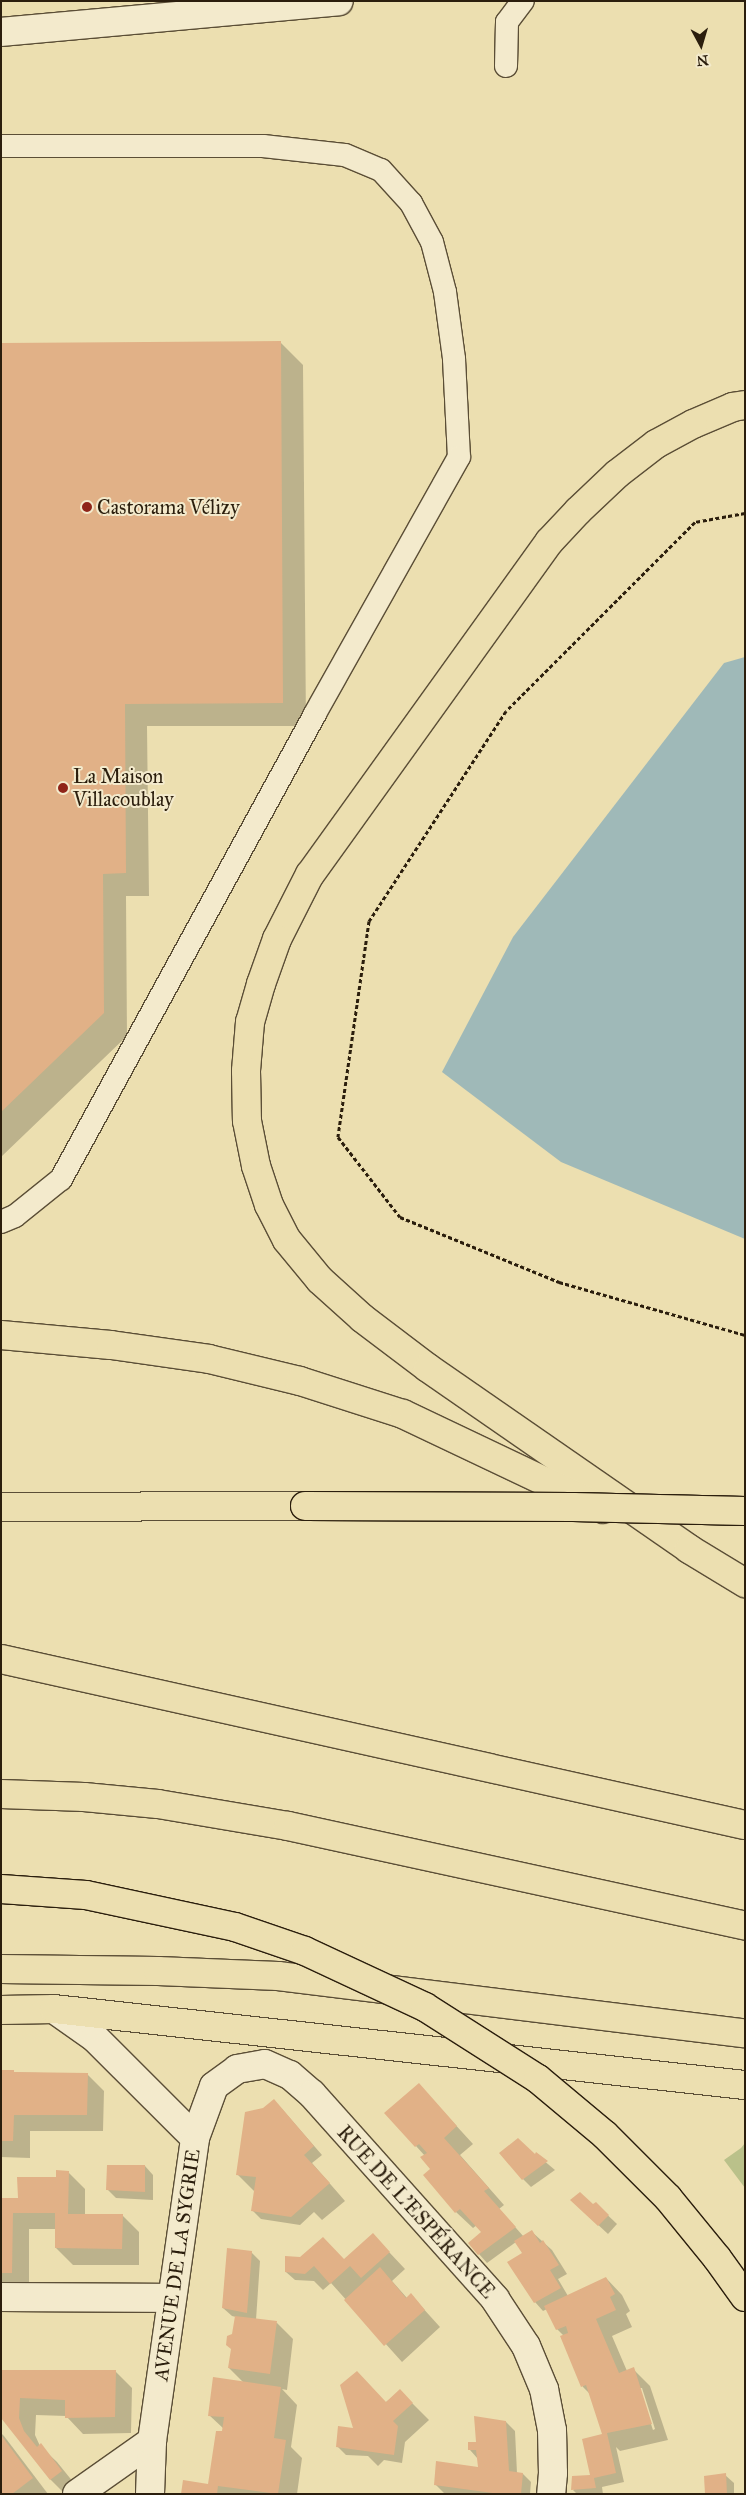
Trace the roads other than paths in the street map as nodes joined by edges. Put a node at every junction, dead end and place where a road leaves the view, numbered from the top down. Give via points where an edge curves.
1 (339, 1) edge
2 (523, 1) edge
3 (1, 32) edge
4 (506, 66) dead end
5 (1, 146) edge
6 (745, 405) edge
7 (1, 1222) edge
8 (1, 1335) edge
9 (1, 1507) edge
10 (745, 1511) edge
11 (688, 1549) junction
12 (745, 1583) edge
13 (1, 1659) edge
14 (1, 1794) edge
15 (745, 1825) edge
16 (1, 1888) edge
17 (745, 1926) edge
18 (1, 1970) edge
19 (54, 2009) junction
20 (1, 2010) edge
21 (745, 2033) edge
22 (745, 2085) edge
23 (195, 2138) junction
24 (1, 2297) edge
25 (745, 2297) edge
26 (172, 2298) junction
27 (152, 2440) junction
28 (77, 2494) edge
29 (150, 2494) edge
30 (551, 2494) edge

1 - 3 street
2 - 4 lane via 507,22
5 - 7 lane via 263,146 345,155 380,170 411,203 432,242 445,292 454,359 459,457 62,1179 15,1216
6 - 11 main road via 693,424 656,444 617,474 549,542 310,874 277,939 260,984 250,1022 246,1071 247,1121 258,1174 287,1240 320,1280 362,1318 428,1368
8 - 11 main road via 111,1345 199,1358 300,1380 403,1414
9 - 10 main road, bridge via 563,1507
11 - 12 main road
13 - 15 main road
14 - 17 main road via 158,1804 288,1826
16 - 25 main road, bridge via 86,1895 235,1927 305,1951 425,2007 538,2079 605,2135 668,2198
18 - 21 main road via 278,1976
19 - 20 main road
19 - 22 main road
19 - 23 street, AVENUE DE LA SYGRIE via 95,2038
23 - 26 street, AVENUE DE LA SYGRIE
23 - 30 street, RUE DE L'ESPÉRANCE via 214,2086 237,2069 265,2064 290,2075 312,2094 494,2299 526,2346 544,2389 552,2430
24 - 26 street
26 - 27 street, AVENUE DE LA SYGRIE
27 - 28 street
27 - 29 street, AVENUE DE LA SYGRIE

